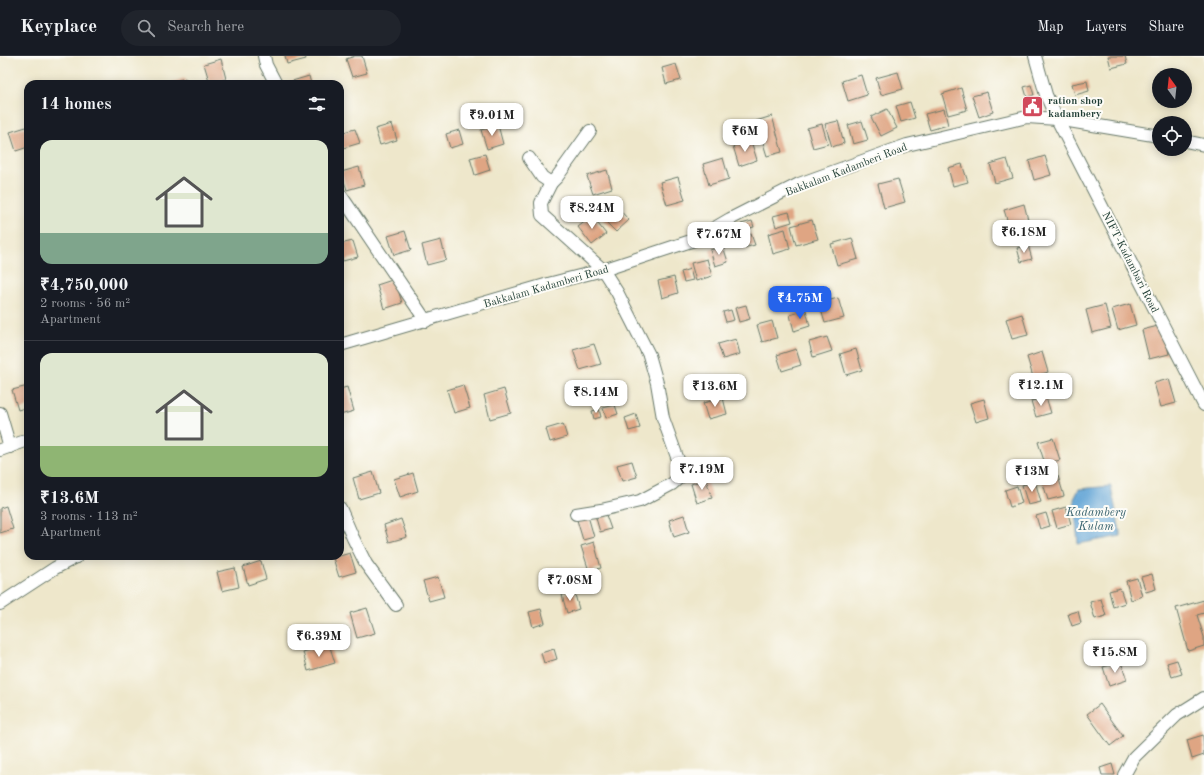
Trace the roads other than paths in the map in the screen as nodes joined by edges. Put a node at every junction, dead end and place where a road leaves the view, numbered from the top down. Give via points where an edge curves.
1 (264, 56) edge
2 (1034, 56) edge
3 (274, 80) edge
4 (1057, 119) junction
5 (590, 131) dead end
6 (1152, 135) edge
7 (1192, 142) edge
8 (1204, 145) edge
9 (529, 158) dead end
10 (551, 184) junction
11 (344, 200) edge
12 (603, 270) junction
13 (426, 321) junction
14 (344, 344) edge
15 (1204, 405) edge
16 (0, 413) edge
17 (24, 442) edge
18 (5, 449) edge
19 (576, 514) dead end
20 (344, 517) edge
21 (70, 560) edge
22 (0, 604) edge
23 (396, 605) dead end
24 (1204, 698) edge
25 (1124, 775) edge

1 - 3 street
2 - 4 street, NIFT-Kadambari Road via 1046,95
4 - 6 street, Bakkalam Kadamberi Road
4 - 12 street, Bakkalam Kadamberi Road via 1027,117 907,145 799,184 694,240
4 - 15 street, NIFT-Kadambari Road
5 - 10 street
7 - 8 street
9 - 10 street via 542,177
10 - 12 street via 541,203 542,215
11 - 13 street
12 - 13 street, Bakkalam Kadamberi Road
12 - 19 street via 649,355 663,418 682,475 672,484 640,501
13 - 14 street, Bakkalam Kadamberi Road
16 - 18 street
17 - 18 street
20 - 23 street via 366,564
21 - 22 street
24 - 25 street via 1178,715 1134,757

